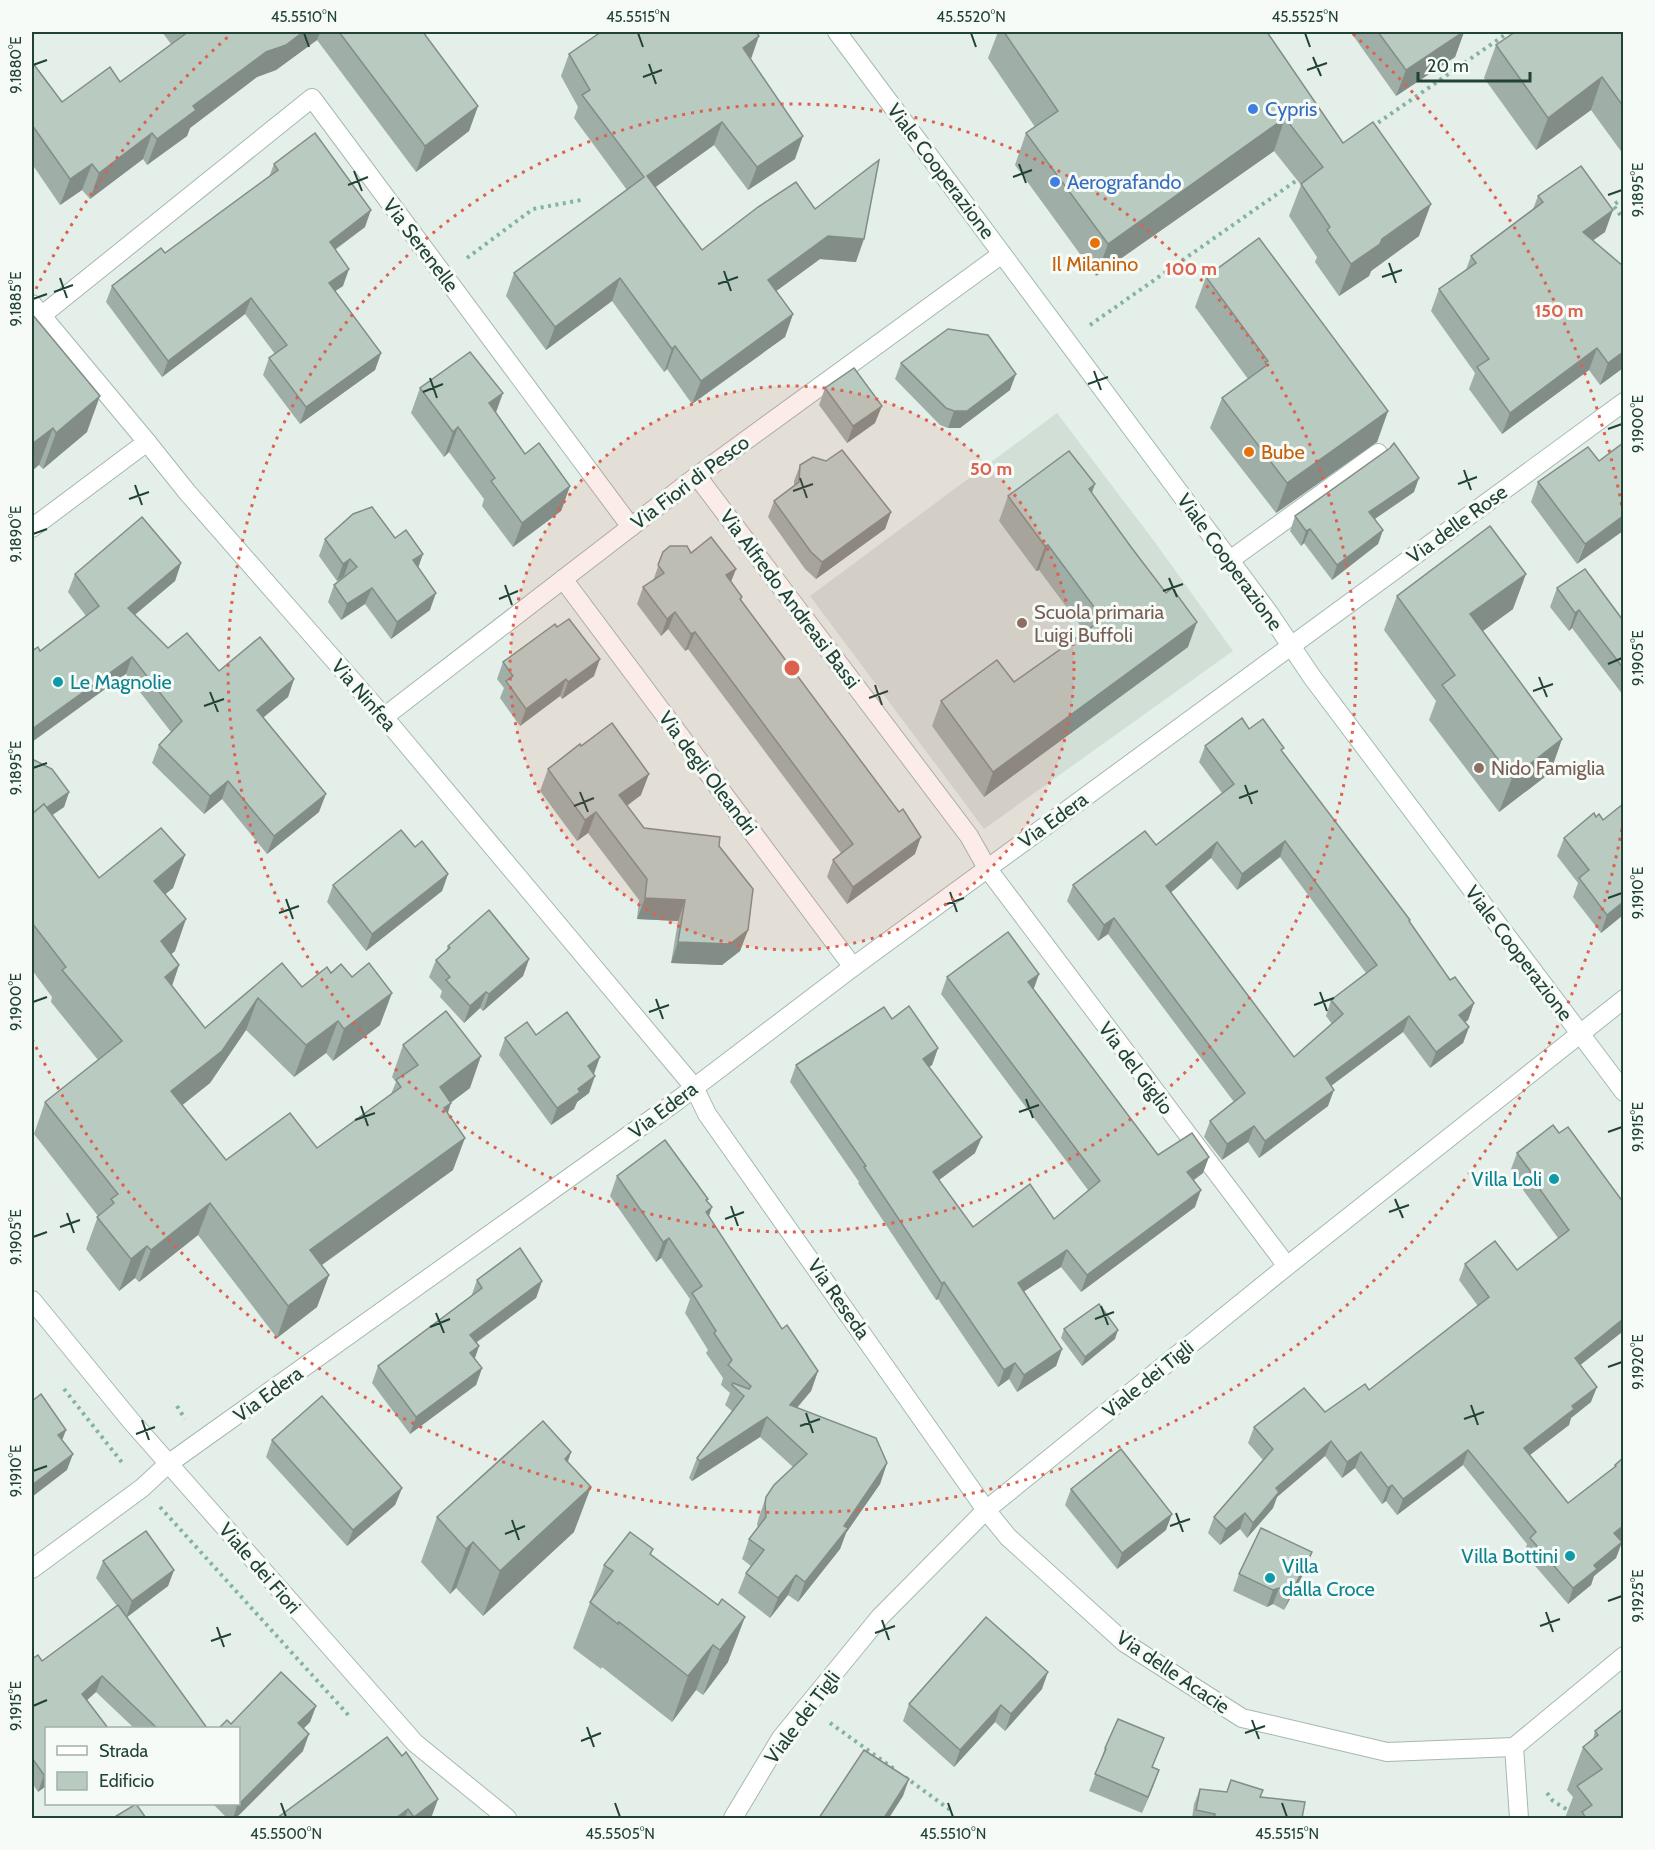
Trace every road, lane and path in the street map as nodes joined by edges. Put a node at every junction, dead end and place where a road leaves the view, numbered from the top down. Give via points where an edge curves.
1 (837, 32) edge
2 (1509, 32) edge
3 (1372, 128) edge
4 (1303, 176) edge
5 (1623, 198) edge
6 (581, 200) dead end
7 (1623, 220) edge
8 (1002, 254) junction
9 (462, 262) dead end
10 (36, 310) edge
11 (1067, 341) junction
12 (1623, 402) edge
13 (147, 441) junction
14 (1378, 453) edge
15 (697, 476) junction
16 (630, 527) junction
17 (32, 528) edge
18 (1230, 560) junction
19 (563, 579) junction
20 (1291, 646) junction
21 (384, 717) junction
22 (987, 868) junction
23 (853, 967) junction
24 (1623, 999) edge
25 (1580, 1034) junction
26 (694, 1087) junction
27 (1623, 1092) edge
28 (1287, 1266) junction
29 (32, 1300) edge
30 (168, 1464) junction
31 (986, 1510) junction
32 (32, 1569) edge
33 (1623, 1656) edge
34 (843, 1733) dead end
35 (1514, 1747) junction
36 (1553, 1801) dead end
37 (953, 1812) dead end
38 (1574, 1814) dead end
39 (507, 1818) edge
40 (733, 1818) edge
41 (1519, 1818) edge

1 - 8 street, Viale Cooperazione
2 - 3 path
4 - 11 path
5 - 7 path via 1613,205
6 - 9 path via 533,209
8 - 11 street, Viale Cooperazione
8 - 15 street, Via Fiori di Pesco
10 - 13 street, Via Ninfea
10 - 16 street, Via Serenelle via 312,98
11 - 18 street, Viale Cooperazione
12 - 20 street, Via delle Rose
13 - 17 street
13 - 21 street, Via Ninfea
14 - 18 street
15 - 16 street, Via Fiori di Pesco
15 - 22 street, Via Alfredo Andreasi Bassi via 969,836
16 - 19 street, Via Fiori di Pesco
18 - 20 street, Viale Cooperazione
19 - 21 street, Via Fiori di Pesco
19 - 23 street, Via degli Oleandri
20 - 22 street, Via Edera
20 - 25 street, Viale Cooperazione
21 - 26 street, Via Ninfea
22 - 23 street, Via Edera
22 - 28 street, Via del Giglio
23 - 26 street, Via Edera
24 - 25 street, Viale dei Tigli
25 - 27 street, Viale Cooperazione
25 - 28 street, Viale dei Tigli
26 - 30 street, Via Edera
26 - 31 street, Via Reseda via 707,1114
28 - 31 street, Viale dei Tigli
29 - 30 street, Viale dei Fiori
30 - 32 street, Via Edera via 142,1488
30 - 39 street, Viale dei Fiori via 415,1743
31 - 35 street, Via delle Acacie via 1008,1537 1125,1643 1242,1718 1387,1752
31 - 40 street, Viale dei Tigli via 880,1617 781,1738
33 - 35 street
34 - 37 path
35 - 41 street
36 - 38 path

